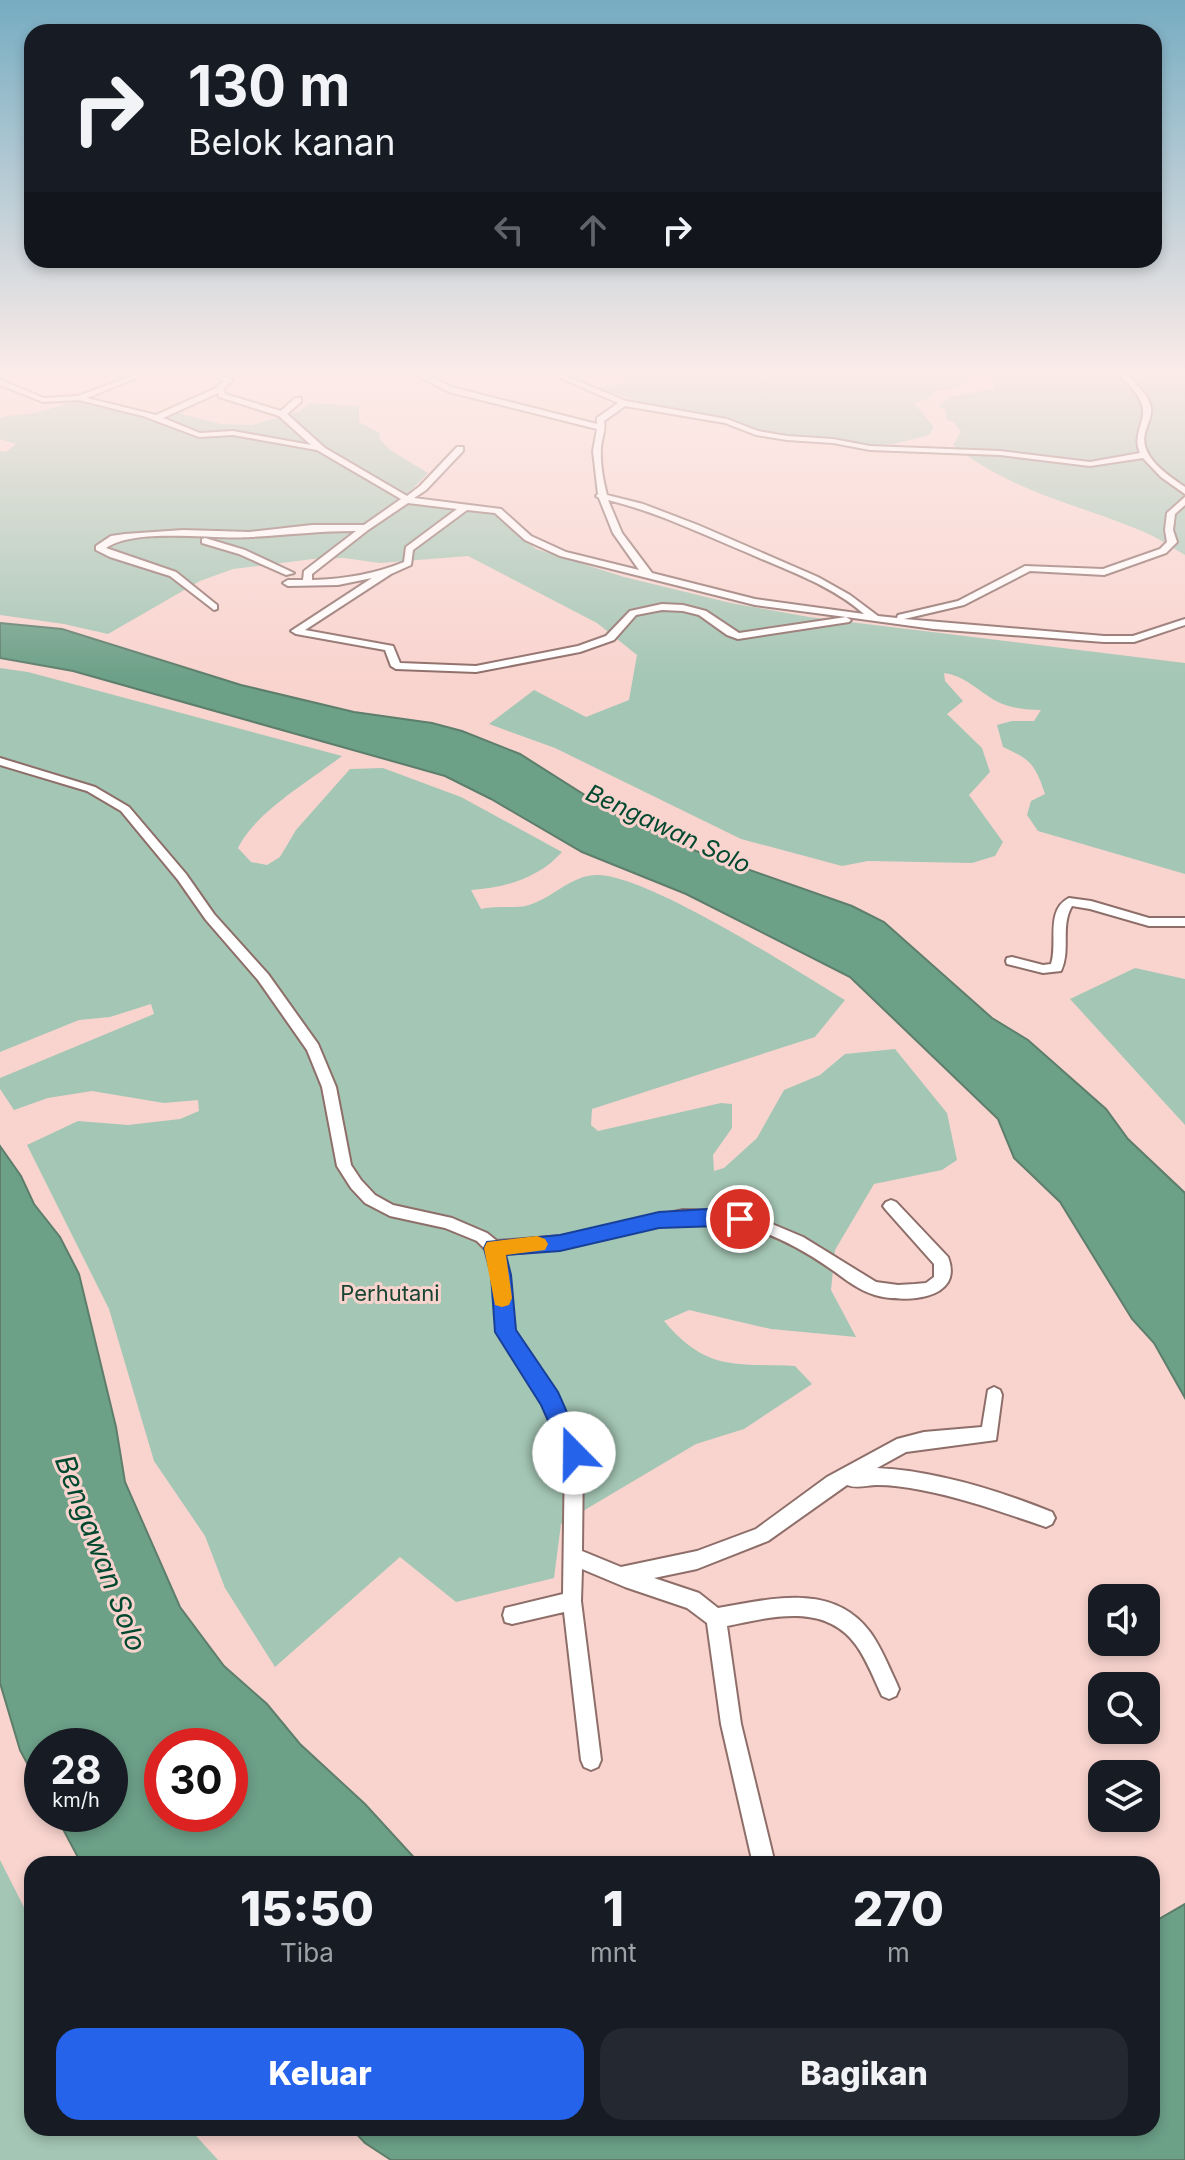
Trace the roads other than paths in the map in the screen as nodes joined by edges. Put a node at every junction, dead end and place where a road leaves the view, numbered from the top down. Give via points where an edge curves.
1 (368, 477) edge
2 (432, 477) edge
3 (598, 477) edge
4 (1166, 477) edge
5 (1185, 491) edge
6 (600, 496) junction
7 (408, 500) junction
8 (1185, 500) edge
9 (465, 507) junction
10 (366, 528) junction
11 (196, 534) junction
12 (388, 572) junction
13 (649, 576) junction
14 (308, 583) junction
15 (853, 601) junction
16 (214, 607) dead end
17 (835, 614) junction
18 (863, 617) junction
19 (875, 618) junction
20 (888, 620) junction
21 (1185, 622) edge
22 (0, 761) edge
23 (1185, 922) edge
24 (1012, 961) dead end
25 (891, 1206) dead end
26 (494, 1248) junction
27 (994, 1395) dead end
28 (833, 1483) junction
29 (1046, 1518) dead end
30 (573, 1557) junction
31 (621, 1576) junction
32 (572, 1601) junction
33 (512, 1615) dead end
34 (716, 1618) junction
35 (889, 1689) dead end
36 (591, 1760) dead end
37 (762, 1856) edge

1 - 7 street
2 - 7 street
3 - 6 street
4 - 5 street
6 - 13 street
6 - 15 street via 691,523
7 - 9 street
7 - 10 street
8 - 20 street via 1171,513 1172,542 1163,551 1098,573 1028,568 961,603
9 - 12 street via 409,549 409,563
9 - 13 street via 498,511 528,538 563,554
10 - 11 street
10 - 14 street via 307,573
11 - 14 street
11 - 16 street via 120,537 99,548 173,574
12 - 14 street
12 - 18 street via 295,630 389,648 396,666 470,669 592,646 621,629 633,613 658,607 701,613 738,636
13 - 17 street via 755,602
15 - 17 street
15 - 19 street
17 - 18 street
18 - 19 street
19 - 20 street
20 - 21 street via 1128,640
22 - 26 street via 91,789 125,809 263,977 313,1048 329,1087 344,1166 356,1184 390,1210 465,1229
23 - 24 street via 1149,922 1069,902 1061,914 1056,968
25 - 26 street via 942,1262 936,1286 879,1291 802,1245 725,1216 659,1220 560,1243
26 - 30 street via 506,1332 550,1399 574,1453
27 - 28 street via 988,1435 914,1441
28 - 29 street via 887,1475
28 - 31 street via 751,1540 697,1560
30 - 31 street
30 - 32 street
31 - 34 street via 692,1600
32 - 33 street
32 - 36 street
34 - 35 street via 787,1606 834,1613 862,1637
34 - 37 street via 731,1724

